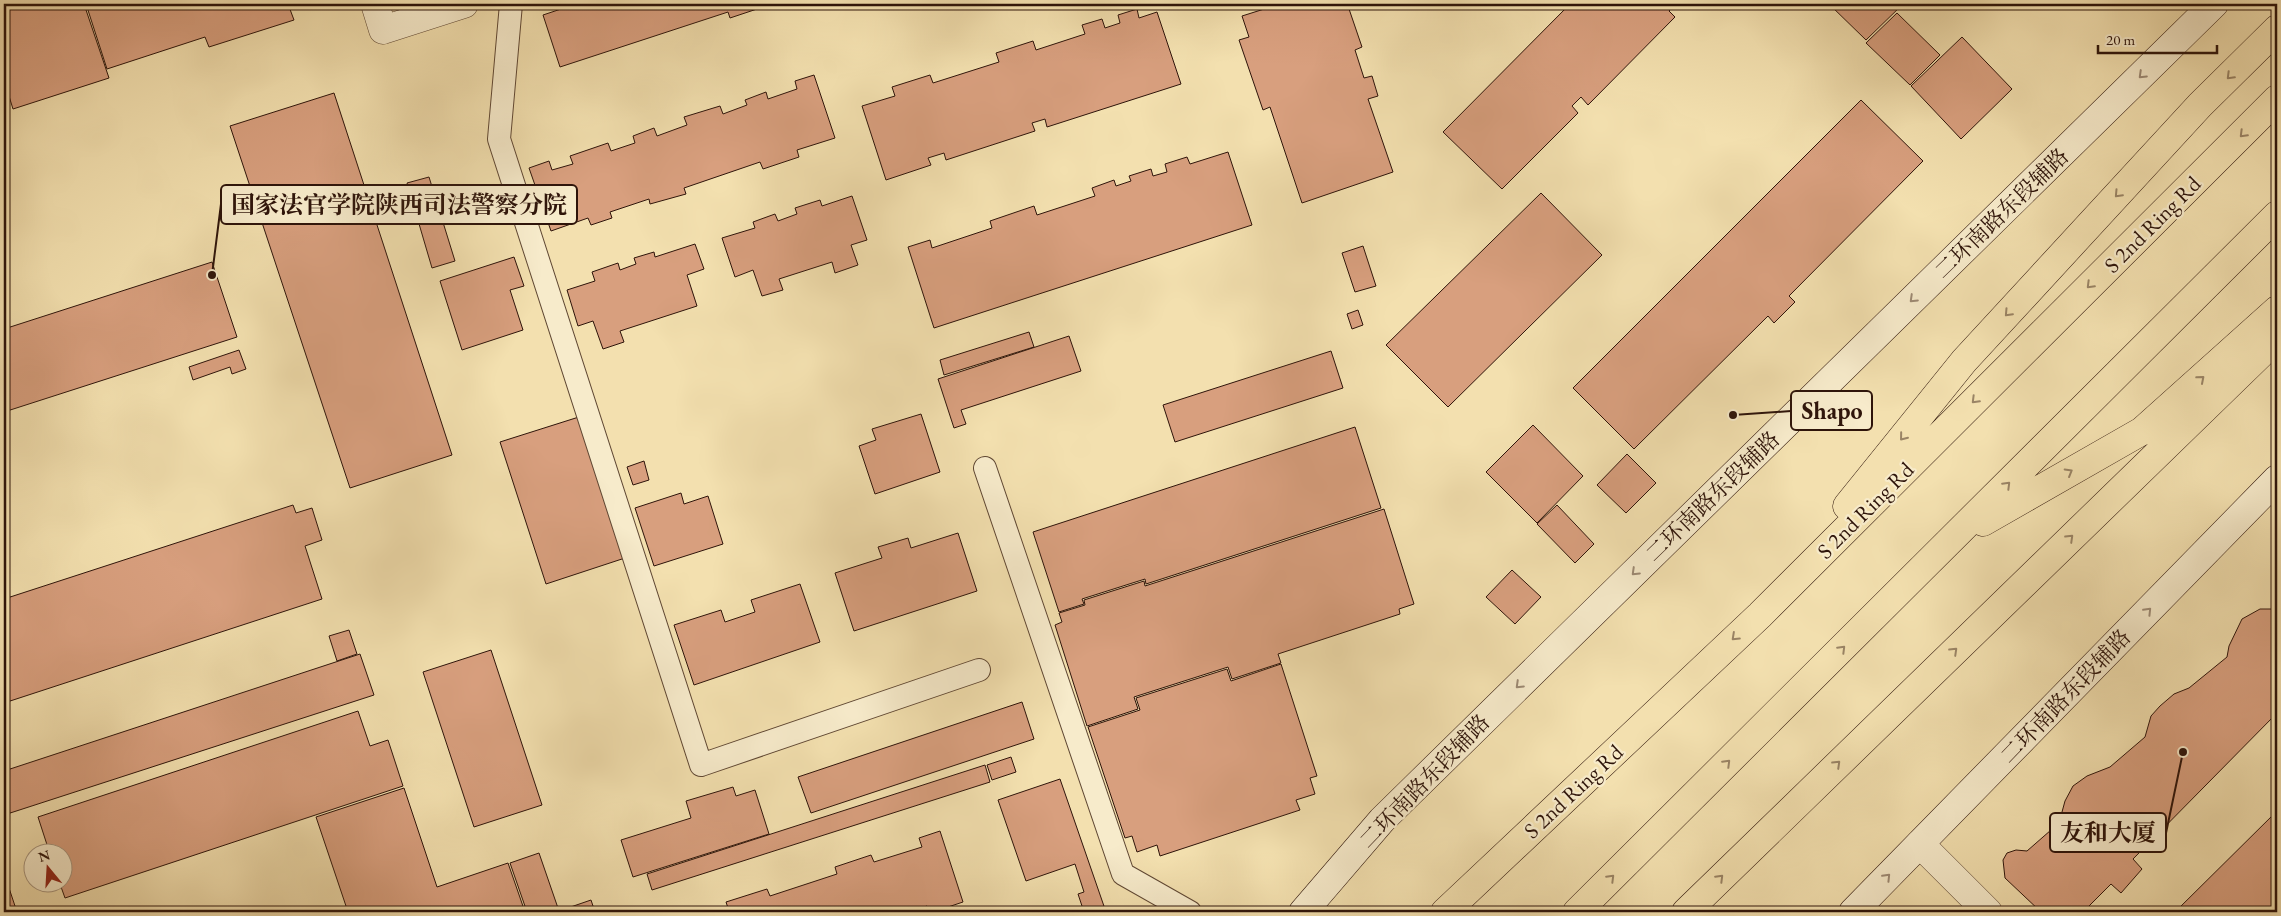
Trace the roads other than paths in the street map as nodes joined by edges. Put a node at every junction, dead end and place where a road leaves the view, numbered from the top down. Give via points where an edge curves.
1 (375, 4) edge
2 (464, 4) edge
3 (511, 4) edge
4 (2210, 5) edge
5 (2277, 29) edge
6 (2277, 99) edge
7 (2277, 215) edge
8 (2277, 310) edge
9 (2277, 338) edge
10 (985, 468) dead end
11 (2277, 479) edge
12 (1951, 540) junction
13 (1760, 615) junction
14 (979, 670) dead end
15 (1920, 844) junction
16 (1190, 912) edge
17 (1303, 912) edge
18 (1445, 912) edge
19 (1577, 912) edge
20 (1686, 912) edge
21 (1853, 912) edge
22 (1988, 912) edge

1 - 2 main road via 383,30
3 - 14 lane via 499,139 701,766
4 -> 17 main road, 二环南路东段辅路 via 1389,813
5 -> 13 highway via 2200,105 1964,361
6 -> 13 highway, S 2nd Ring Rd
12 -> 7 highway
12 -> 8 highway via 2142,431
20 -> 9 highway
10 - 16 lane via 1122,874
15 -> 11 main road, 二环南路东段辅路
19 -> 12 highway
13 -> 18 highway, S 2nd Ring Rd
21 -> 15 main road, 二环南路东段辅路
15 - 22 main road

